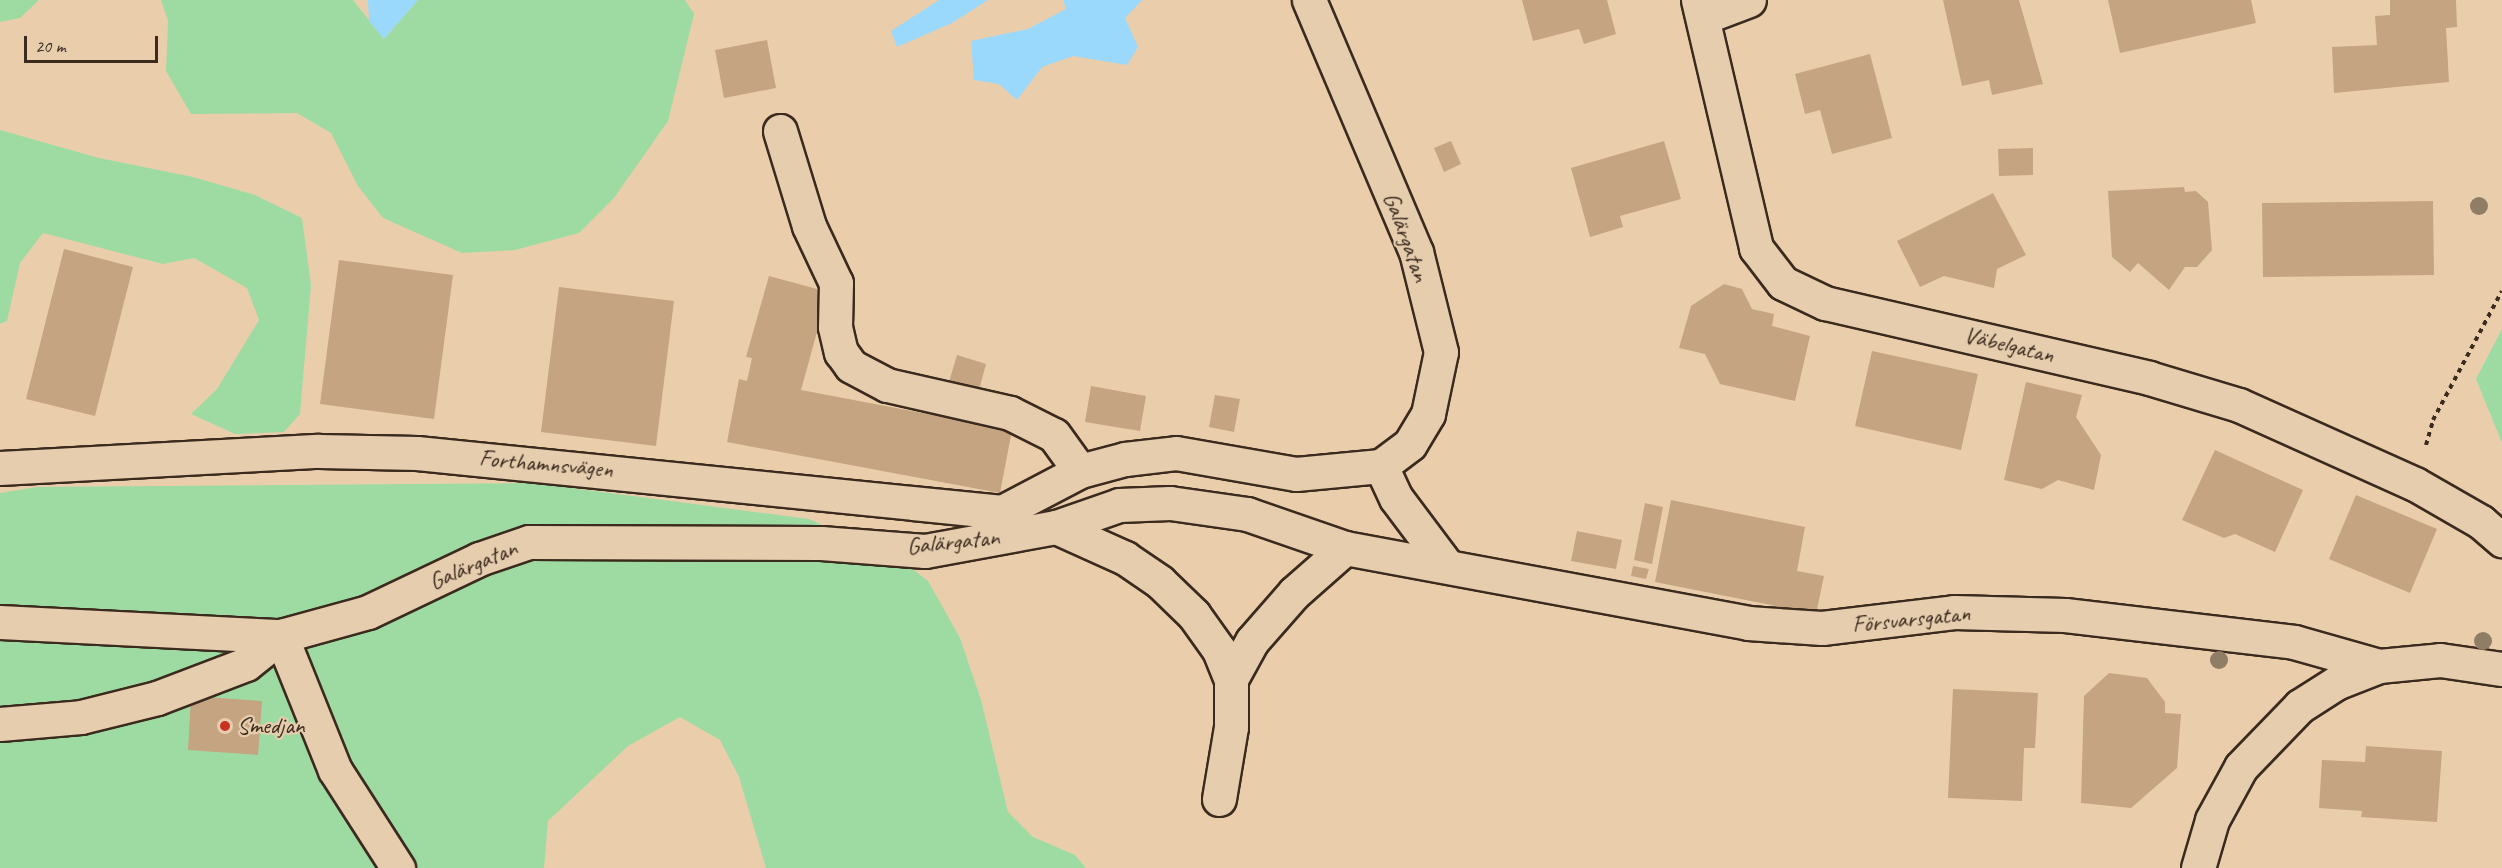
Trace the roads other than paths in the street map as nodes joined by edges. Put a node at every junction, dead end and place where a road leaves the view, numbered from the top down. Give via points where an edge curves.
1 (1309, 0) edge
2 (1749, 0) edge
3 (1701, 8) edge
4 (780, 131) dead end
5 (1381, 466) junction
6 (0, 468) edge
7 (1080, 471) junction
8 (1056, 527) junction
9 (2502, 540) edge
10 (1345, 548) junction
11 (1444, 562) junction
12 (0, 622) edge
13 (281, 636) junction
14 (2379, 666) junction
15 (2502, 669) edge
16 (1231, 679) junction
17 (0, 724) edge
18 (1219, 799) dead end
19 (398, 868) edge
20 (2198, 868) edge

1 - 5 street, Galärgatan via 1416,252 1441,352 1428,414 1410,444
2 - 3 street
3 - 9 street, Väbelgatan via 1756,248 1783,283 1825,303 2217,397 2415,484 2481,522
4 - 7 street via 809,226 836,283 835,327 840,352 851,366 888,385 1010,413 1054,435
5 - 7 street via 1296,474 1176,453 1125,459
5 - 11 street via 1396,498
6 - 7 street, Forthamnsvägen via 319,451 417,453 1002,512
8 - 10 street, Galärgatan via 1119,505 1170,503 1247,514
8 - 13 street, Galärgatan via 925,550 820,543 529,542 479,559 368,612
8 - 16 street via 1125,558 1160,582 1194,615 1219,650
10 - 11 street, Galärgatan
10 - 16 street via 1294,592 1252,641
11 - 14 street, Försvarsgatan via 1759,624 1822,628 1904,616 1999,611 2127,621 2294,642
12 - 13 street
13 - 17 street via 246,664 157,698 81,717
13 - 19 street via 335,770
14 - 15 street, Försvarsgatan via 2440,660
14 - 20 street, Försvarsgatan via 2336,683 2300,706 2257,746 2211,820
16 - 18 street via 1231,727

